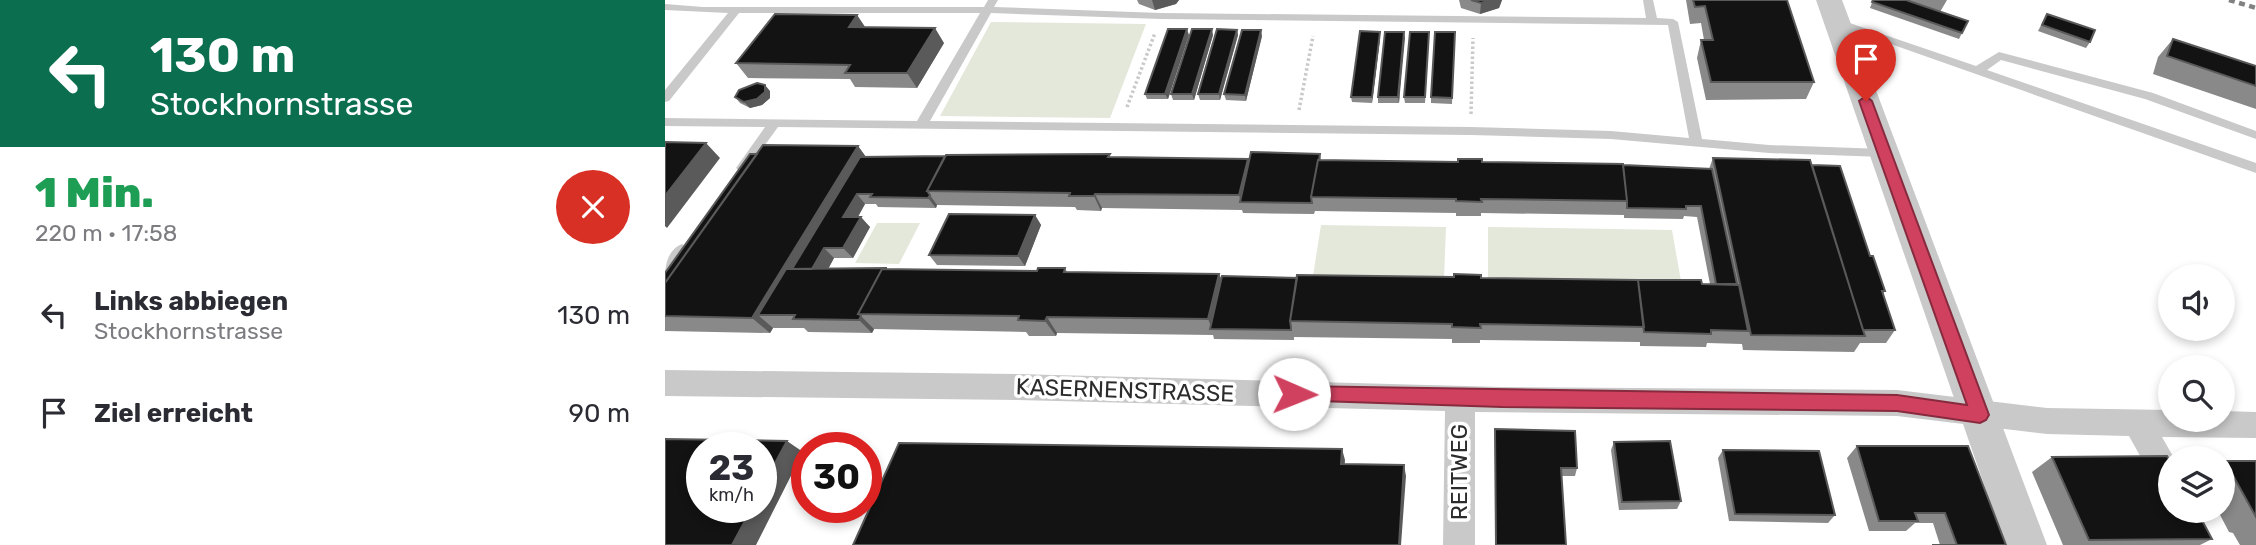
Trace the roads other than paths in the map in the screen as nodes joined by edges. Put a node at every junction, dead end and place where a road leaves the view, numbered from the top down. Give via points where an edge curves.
1 (1648, 0) edge
2 (866, 5) edge
3 (990, 5) edge
4 (665, 7) edge
5 (736, 9) junction
6 (1833, 11) edge
7 (1652, 22) junction
8 (1979, 70) junction
9 (665, 98) edge
10 (665, 122) edge
11 (774, 124) junction
12 (921, 125) junction
13 (2254, 135) dead end
14 (1696, 142) junction
15 (1885, 153) junction
16 (2256, 168) edge
17 (735, 177) edge
18 (688, 240) edge
19 (665, 272) edge
20 (665, 383) edge
21 (1460, 399) junction
22 (1980, 415) junction
23 (2137, 422) junction
24 (2256, 425) edge
25 (2158, 459) edge
26 (1459, 545) edge
27 (2026, 545) edge

1 - 7 lane
2 - 3 lane
2 - 5 lane
3 - 7 lane via 1161,16
3 - 12 lane
4 - 5 lane
5 - 9 lane
6 - 8 lane
6 - 15 street
7 - 14 lane via 1673,22
8 - 13 lane via 1999,56 2150,96
8 - 16 lane
10 - 11 lane
11 - 12 lane
11 - 17 lane
12 - 14 lane via 1471,131
14 - 15 lane
15 - 22 street
18 - 19 lane
20 - 21 street, KASERNENSTRASSE
21 - 22 street, KASERNENSTRASSE via 1897,403
21 - 26 street, REITWEG
22 - 23 street, KASERNENSTRASSE
22 - 27 street
23 - 24 street, KASERNENSTRASSE
23 - 25 street

